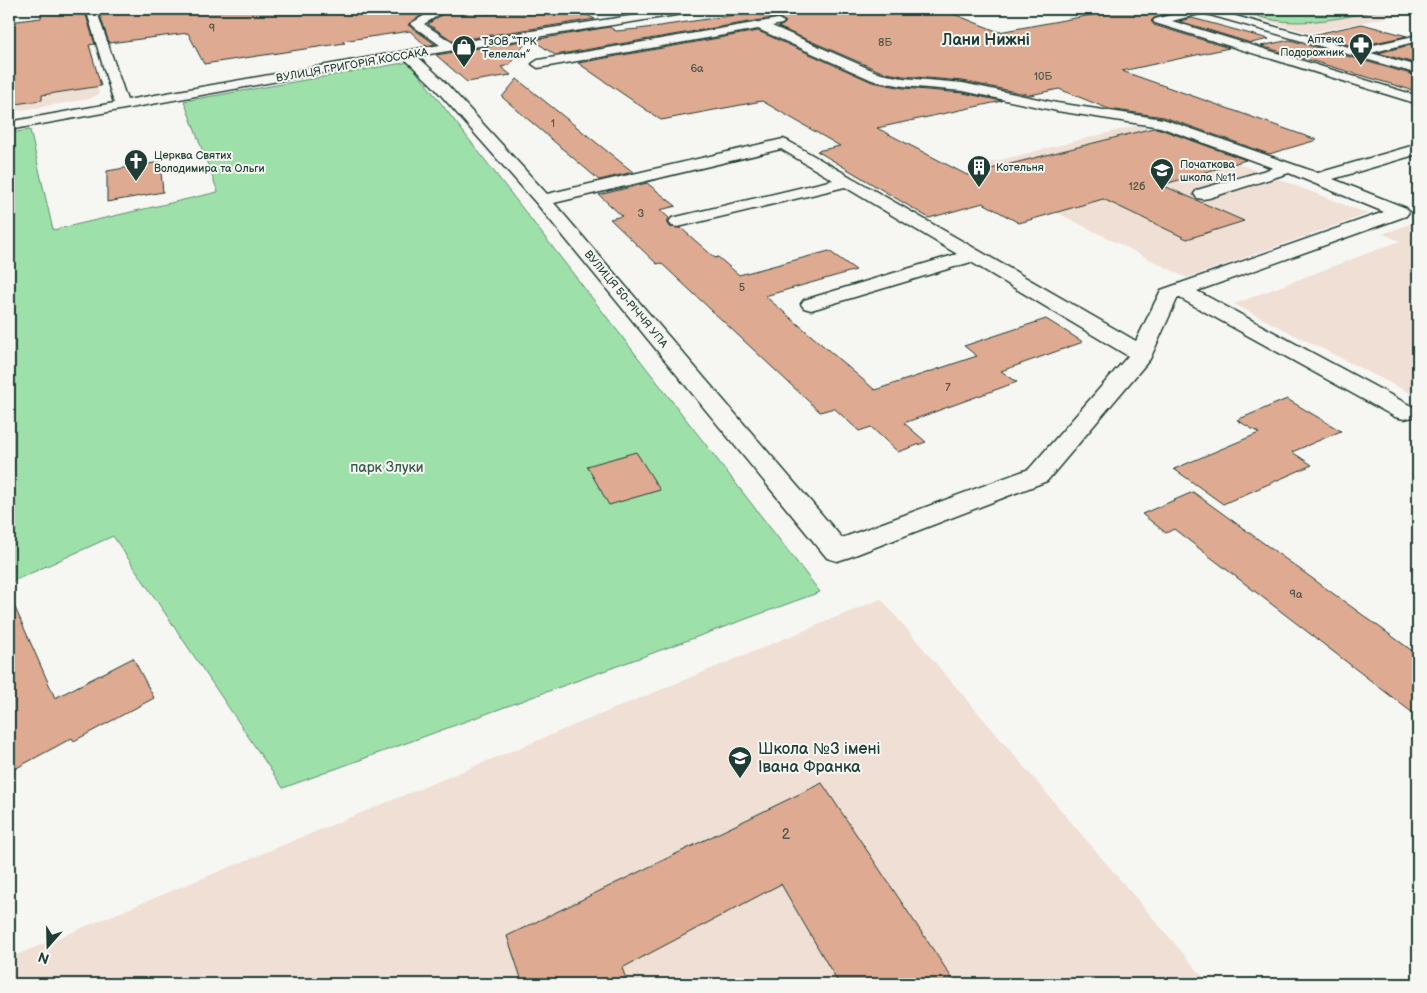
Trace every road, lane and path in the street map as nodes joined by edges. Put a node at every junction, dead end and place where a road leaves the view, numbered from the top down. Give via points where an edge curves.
1 (91, 9) edge
2 (423, 9) edge
3 (695, 9) edge
4 (1201, 9) edge
5 (1418, 38) edge
6 (450, 47) junction
7 (1355, 52) junction
8 (408, 54) junction
9 (538, 64) dead end
10 (1418, 70) edge
11 (1418, 100) edge
12 (122, 106) junction
13 (9, 126) edge
14 (1418, 149) edge
15 (1289, 168) junction
16 (1317, 178) junction
17 (846, 182) junction
18 (1203, 194) dead end
19 (543, 200) junction
20 (678, 222) dead end
21 (973, 255) junction
22 (1180, 290) junction
23 (810, 304) dead end
24 (1142, 354) junction
25 (1404, 412) dead end

1 - 12 street
2 - 6 street via 434,15 416,24
3 - 6 street, ВУЛИЦЯ ГРИГОРІЯ КОССАКА
4 - 7 street
4 - 11 street via 1159,21
5 - 7 street
6 - 8 street, ВУЛИЦЯ ГРИГОРІЯ КОССАКА
7 - 10 street
8 - 12 street, ВУЛИЦЯ ГРИГОРІЯ КОССАКА
8 - 19 street, ВУЛИЦЯ 50-РІЧЧЯ УПА
9 - 15 street via 759,18 877,77 963,87 1057,107 1163,123
12 - 13 street, ВУЛИЦЯ ГРИГОРІЯ КОССАКА
14 - 16 street
15 - 16 street
15 - 18 street
16 - 22 street via 1400,212
17 - 19 street via 783,144
17 - 20 street
17 - 21 street
19 - 24 street, ВУЛИЦЯ 50-РІЧЧЯ УПА via 836,551 1038,475
21 - 23 street
21 - 24 street
22 - 24 street via 1168,294
22 - 25 street

